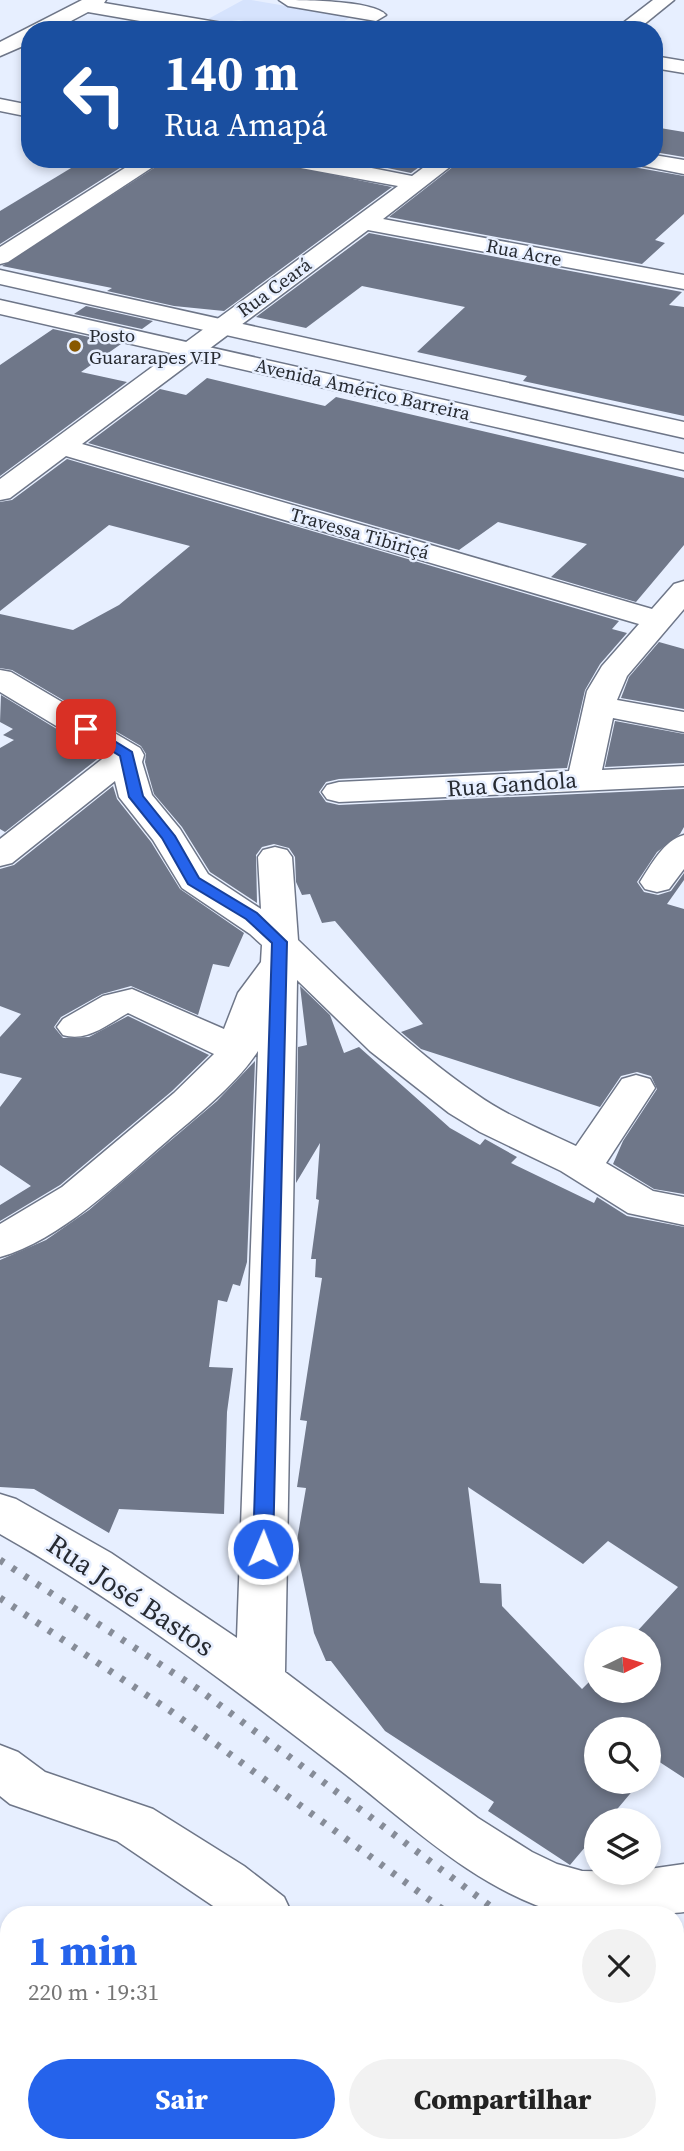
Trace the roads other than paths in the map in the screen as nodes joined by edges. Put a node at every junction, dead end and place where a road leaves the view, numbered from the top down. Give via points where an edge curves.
1 (288, 0) edge
2 (657, 0) edge
3 (664, 0) edge
4 (91, 3) edge
5 (56, 21) edge
6 (182, 21) edge
7 (367, 21) edge
8 (636, 21) edge
9 (21, 39) edge
10 (3, 46) edge
11 (663, 64) edge
12 (684, 67) edge
13 (0, 105) edge
14 (21, 109) edge
15 (663, 163) edge
16 (684, 167) edge
17 (140, 168) edge
18 (337, 168) edge
19 (437, 168) edge
20 (416, 183) junction
21 (364, 222) junction
22 (0, 257) edge
23 (0, 277) edge
24 (684, 282) edge
25 (0, 307) edge
26 (220, 327) junction
27 (194, 351) junction
28 (684, 430) edge
29 (63, 447) junction
30 (684, 462) edge
31 (0, 492) edge
32 (684, 590) edge
33 (657, 620) junction
34 (0, 679) edge
35 (601, 706) junction
36 (684, 722) edge
37 (128, 755) junction
38 (684, 776) edge
39 (584, 779) junction
40 (339, 792) dead end
41 (684, 845) edge
42 (0, 856) edge
43 (275, 857) dead end
44 (657, 882) dead end
45 (279, 953) junction
46 (76, 1027) dead end
47 (239, 1051) junction
48 (635, 1088) dead end
49 (583, 1166) junction
50 (642, 1203) junction
51 (684, 1211) edge
52 (684, 1227) edge
53 (0, 1243) edge
54 (0, 1512) edge
55 (260, 1681) junction
56 (0, 1767) edge
57 (684, 1888) edge
58 (255, 1906) edge

1 - 7 street via 384,10
2 - 3 street
3 - 8 street
4 - 5 street
4 - 6 street
9 - 10 street
11 - 12 street
13 - 14 street
15 - 16 street
17 - 22 street
18 - 20 street
19 - 20 street, Rua Ceará
20 - 21 street, Rua Ceará
21 - 24 street, Rua Acre
21 - 26 street, Rua Ceará
23 - 26 street, Avenida Américo Barreira
25 - 27 street, Avenida Américo Barreira
26 - 27 street, Rua Ceará
26 - 28 street, Avenida Américo Barreira
27 - 29 street, Rua Ceará
27 - 30 street, Avenida Américo Barreira
29 - 31 street, Rua Ceará
29 - 33 street, Travessa Tibiriçá
32 - 33 street
33 - 35 street via 613,673
34 - 37 street
35 - 36 street
35 - 39 street
37 - 42 street
37 - 45 street via 136,797 168,836 194,881 251,916
38 - 39 street, Rua Gandola
39 - 40 street, Rua Gandola
41 - 44 street
43 - 45 street
45 - 47 street via 257,993
45 - 49 street via 463,1104
45 - 55 street
46 - 47 street via 116,1004 132,1001
47 - 53 street via 127,1157 76,1197
48 - 49 street
49 - 50 street
50 - 51 street
50 - 52 street
54 - 55 street, Rua José Bastos via 64,1546
55 - 57 street, Rua José Bastos via 515,1873 570,1893 614,1896
56 - 58 street via 28,1788 135,1825

